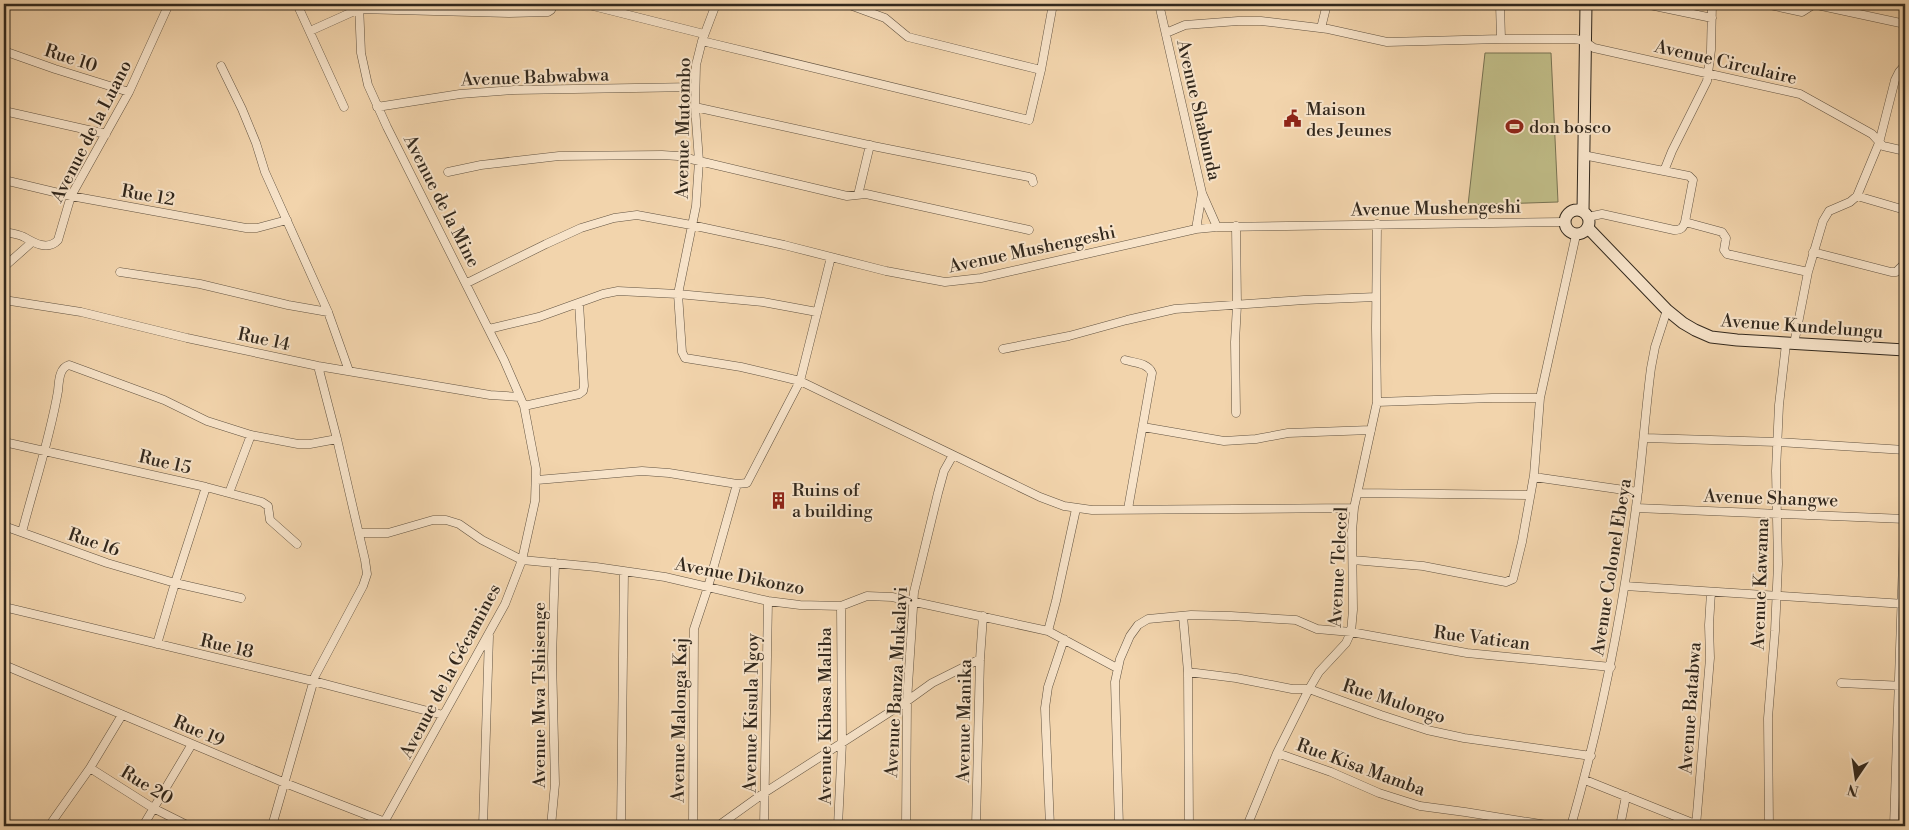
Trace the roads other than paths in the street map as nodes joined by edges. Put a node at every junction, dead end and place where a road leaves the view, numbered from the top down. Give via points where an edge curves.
1 (169, 4) edge
2 (298, 4) edge
3 (554, 4) edge
4 (585, 4) edge
5 (716, 4) edge
6 (846, 4) edge
7 (1053, 4) edge
8 (1159, 4) edge
9 (1327, 4) edge
10 (1500, 4) edge
11 (1586, 4) edge
12 (1645, 4) edge
13 (1712, 4) edge
14 (1765, 4) edge
15 (359, 6) edge
16 (1712, 18) junction
17 (1905, 24) edge
18 (1321, 28) junction
19 (310, 31) junction
20 (1166, 33) junction
21 (703, 37) junction
22 (1501, 39) junction
23 (1584, 41) junction
24 (4, 51) edge
25 (1905, 65) edge
26 (221, 66) dead end
27 (1041, 70) junction
28 (1710, 73) junction
29 (695, 87) junction
30 (129, 92) junction
31 (344, 107) dead end
32 (377, 107) junction
33 (695, 107) junction
34 (4, 111) edge
35 (106, 134) junction
36 (1879, 143) junction
37 (870, 145) junction
38 (1905, 151) edge
39 (1583, 155) junction
40 (698, 161) junction
41 (1664, 171) junction
42 (448, 172) dead end
43 (4, 180) edge
44 (1033, 182) dead end
45 (1202, 193) junction
46 (858, 195) junction
47 (71, 196) junction
48 (1857, 196) junction
49 (1905, 210) edge
50 (1586, 219) junction
51 (287, 220) junction
52 (1564, 222) junction
53 (1685, 222) junction
54 (691, 224) junction
55 (1377, 224) junction
56 (1236, 226) junction
57 (1217, 227) junction
58 (1196, 229) junction
59 (1029, 230) dead end
60 (4, 232) edge
61 (1576, 235) junction
62 (31, 242) junction
63 (1813, 252) junction
64 (831, 257) junction
65 (1905, 263) edge
66 (4, 267) edge
67 (120, 272) dead end
68 (1808, 272) junction
69 (467, 283) junction
70 (678, 294) junction
71 (1376, 297) junction
72 (4, 300) edge
73 (579, 303) junction
74 (1237, 305) junction
75 (1667, 310) junction
76 (328, 312) junction
77 (817, 312) junction
78 (489, 329) junction
79 (1790, 344) junction
80 (1003, 348) dead end
81 (1905, 350) edge
82 (1125, 360) dead end
83 (318, 366) junction
84 (349, 371) junction
85 (800, 381) junction
86 (520, 397) junction
87 (1540, 398) junction
88 (1377, 402) junction
89 (524, 406) junction
90 (1236, 413) dead end
91 (1143, 427) junction
92 (1371, 430) junction
93 (251, 435) junction
94 (1644, 438) junction
95 (337, 439) junction
96 (4, 442) edge
97 (1777, 442) junction
98 (44, 450) junction
99 (1905, 450) edge
100 (953, 455) junction
101 (1534, 477) junction
102 (537, 480) junction
103 (737, 484) junction
104 (206, 487) junction
105 (1638, 492) junction
106 (229, 493) junction
107 (1358, 493) junction
108 (1530, 496) junction
109 (1905, 502) edge
110 (1354, 508) junction
111 (1636, 508) junction
112 (1076, 509) junction
113 (1128, 509) junction
114 (1777, 513) junction
115 (1905, 519) edge
116 (4, 526) edge
117 (22, 532) junction
118 (360, 533) junction
119 (297, 544) dead end
120 (522, 560) junction
121 (1353, 560) junction
122 (556, 563) junction
123 (624, 571) junction
124 (175, 583) junction
125 (1625, 586) junction
126 (708, 587) junction
127 (1711, 592) junction
128 (1777, 596) junction
129 (241, 598) dead end
130 (768, 601) junction
131 (913, 601) junction
132 (1904, 604) edge
133 (4, 606) edge
134 (841, 606) junction
135 (983, 616) junction
136 (1183, 616) junction
137 (1048, 631) junction
138 (1351, 632) junction
139 (489, 633) junction
140 (1064, 640) junction
141 (157, 644) junction
142 (980, 659) junction
143 (4, 665) edge
144 (1611, 667) junction
145 (1118, 668) junction
146 (1188, 672) junction
147 (313, 682) junction
148 (1841, 683) dead end
149 (1902, 686) edge
150 (1308, 689) junction
151 (907, 701) junction
152 (122, 715) junction
153 (444, 715) junction
154 (842, 742) junction
155 (192, 744) junction
156 (1278, 753) junction
157 (1591, 756) junction
158 (90, 768) junction
159 (1896, 773) junction
160 (1905, 773) edge
161 (1585, 780) junction
162 (285, 783) junction
163 (764, 793) junction
164 (1626, 796) junction
165 (153, 808) junction
166 (383, 824) edge
167 (1247, 825) edge
168 (49, 826) edge
169 (143, 826) edge
170 (189, 826) edge
171 (272, 826) edge
172 (483, 826) edge
173 (551, 826) edge
174 (621, 826) edge
175 (693, 826) edge
176 (718, 826) edge
177 (764, 826) edge
178 (838, 826) edge
179 (906, 826) edge
180 (976, 826) edge
181 (1050, 826) edge
182 (1119, 826) edge
183 (1188, 826) edge
184 (1257, 826) edge
185 (1553, 826) edge
186 (1572, 826) edge
187 (1620, 826) edge
188 (1697, 826) edge
189 (1770, 826) edge
190 (1894, 826) edge

1 - 30 street, Avenue de la Luano
2 - 19 street
3 - 15 street via 548,12 518,13
4 - 21 street
5 - 21 street, Avenue Mutombo
6 - 27 street via 884,18 908,37
7 - 27 street
8 - 20 street, Avenue Shabunda
9 - 18 street
10 - 22 street
11 - 23 street
12 - 16 street
13 - 16 street
14 - 17 street via 1802,12 1817,5
15 - 19 street
15 - 32 street, Avenue de la Mine via 362,62
16 - 28 street
18 - 20 street, Avenue Circulaire via 1238,21 1186,25
18 - 22 street, Avenue Circulaire via 1387,42
19 - 31 street
20 - 45 street, Avenue Shabunda
21 - 27 street via 1029,120
21 - 29 street, Avenue Mutombo
22 - 23 street, Avenue Circulaire
23 - 28 street, Avenue Circulaire via 1594,48
23 - 39 street
24 - 30 street, Rue 10
25 - 36 street via 1894,80
26 - 51 street
28 - 36 street, Avenue Circulaire via 1807,97 1872,134
28 - 41 street
29 - 32 street, Avenue Babwabwa via 514,90 460,94
29 - 33 street, Avenue Mutombo
30 - 35 street, Avenue de la Luano
32 - 69 street, Avenue de la Mine
33 - 37 street
33 - 40 street, Avenue Mutombo
34 - 35 street
35 - 47 street, Avenue de la Luano
36 - 38 street
36 - 48 street
37 - 44 street via 1028,177
37 - 46 street
39 - 41 street
39 - 50 street
40 - 42 street via 662,154 559,156
40 - 46 street via 848,196
40 - 54 street, Avenue Mutombo via 696,206
41 - 53 street via 1693,180
43 - 47 street, Rue 12
45 - 57 street
45 - 58 street
46 - 59 street via 922,205
47 - 51 street, Rue 12 via 246,228
47 - 62 street, Avenue de la Luano via 56,243 48,246
48 - 49 street
48 - 63 street, Avenue Kawama via 1827,213
50 - 52 street via 1578,210 1568,213
50 - 53 street via 1602,214 1674,230 1681,229
50 - 61 street via 1583,233
50 - 75 street, Avenue Kundelungu
51 - 76 street
52 - 55 street, Avenue Mushengeshi
52 - 61 street via 1567,231
53 - 68 street via 1722,232 1726,238 1726,253
54 - 64 street, Avenue Mushengeshi
54 - 69 street, Avenue Mushengeshi via 637,216 595,222
54 - 70 street, Avenue Mutombo
55 - 56 street, Avenue Mushengeshi
55 - 71 street, Avenue Telecel
56 - 57 street, Avenue Mushengeshi
56 - 74 street
57 - 58 street, Avenue Mushengeshi
58 - 64 street, Avenue Mushengeshi via 981,278 945,282 886,272
60 - 62 street
61 - 87 street
62 - 66 street
63 - 65 street via 1891,272 1896,272
63 - 68 street, Avenue Kawama
64 - 77 street
67 - 76 street via 200,284
68 - 79 street, Avenue Kawama
69 - 78 street, Avenue de la Mine
70 - 73 street via 618,291
70 - 77 street via 763,302
70 - 85 street, Avenue Mutombo via 685,358
71 - 74 street
71 - 88 street, Avenue Telecel
72 - 83 street, Rue 14 via 81,312
73 - 78 street
73 - 89 street via 583,391
74 - 80 street via 1175,309 1069,336
74 - 90 street
75 - 79 street, Avenue Kundelungu via 1711,337
75 - 94 street, Avenue Colonel Ebeya via 1653,357
76 - 84 street
77 - 85 street
78 - 86 street, Avenue de la Mine
79 - 81 street, Avenue Kundelungu
79 - 97 street, Avenue Kawama
82 - 91 street via 1146,365 1152,373
83 - 84 street, Rue 14
83 - 95 street
84 - 86 street, Rue 14 via 490,395
85 - 100 street
85 - 103 street via 749,481
86 - 89 street, Avenue de la Mine
87 - 88 street
87 - 101 street
88 - 92 street, Avenue Telecel
89 - 102 street, Avenue de la Gécamines
91 - 92 street via 1231,441 1288,433
91 - 113 street
92 - 107 street, Avenue Telecel
93 - 95 street via 298,444
93 - 98 street via 212,423 164,400 69,364 61,371
93 - 106 street
94 - 97 street
94 - 105 street, Avenue Colonel Ebeya
95 - 118 street
96 - 98 street, Rue 15
97 - 99 street
97 - 114 street, Avenue Kawama
98 - 104 street, Rue 15
98 - 117 street
100 - 112 street via 1040,497
100 - 131 street, Avenue Banza Mukalayi via 944,471 927,531
101 - 105 street
101 - 108 street
102 - 103 street via 642,471
102 - 120 street, Avenue de la Gécamines via 533,515
103 - 126 street, Avenue Malonga Kaj
104 - 106 street, Rue 15
104 - 124 street
105 - 111 street, Avenue Colonel Ebeya
106 - 119 street, Rue 15 via 266,505 270,520
107 - 108 street
107 - 110 street, Avenue Telecel
108 - 121 street via 1518,563 1509,582 1423,566
109 - 115 street
110 - 113 street
110 - 121 street, Avenue Telecel
111 - 114 street, Avenue Shangwe
111 - 125 street, Avenue Colonel Ebeya
112 - 113 street
112 - 137 street
114 - 115 street, Avenue Shangwe
114 - 128 street, Avenue Kawama
115 - 132 street
116 - 117 street, Rue 16
117 - 124 street, Rue 16 via 107,563
118 - 120 street via 388,532 433,520 446,520 459,524
118 - 147 street via 366,565 365,580
120 - 122 street, Avenue Dikonzo
120 - 139 street, Avenue de la Gécamines via 505,604
121 - 138 street, Avenue Telecel
122 - 123 street, Avenue Dikonzo
122 - 173 street, Avenue Mwa Tshisenge via 552,658 555,784
123 - 126 street, Avenue Dikonzo
123 - 174 street
124 - 129 street, Rue 16
124 - 141 street
125 - 127 street
125 - 144 street, Avenue Colonel Ebeya
126 - 130 street, Avenue Dikonzo
126 - 175 street, Avenue Malonga Kaj via 694,638
127 - 128 street
127 - 188 street, Avenue Batabwa via 1710,658
128 - 132 street
128 - 189 street, Avenue Kawama via 1767,739
130 - 134 street, Avenue Dikonzo
130 - 163 street, Avenue Kisula Ngoy
131 - 134 street, Avenue Dikonzo via 873,595
131 - 135 street, Avenue Dikonzo
131 - 151 street, Avenue Banza Mukalayi
132 - 149 street
133 - 141 street, Rue 18
134 - 154 street, Avenue Kibasa Maliba
135 - 137 street, Avenue Dikonzo
135 - 142 street, Avenue Manika
136 - 138 street, Rue Vatican via 1296,620 1317,629
136 - 145 street, Rue Vatican via 1148,619 1138,625
136 - 146 street
137 - 140 street, Avenue Dikonzo
138 - 144 street, Rue Vatican via 1468,653
138 - 150 street, Avenue Telecel via 1346,643
139 - 153 street, Avenue de la Gécamines
139 - 172 street
140 - 145 street, Avenue Dikonzo
140 - 181 street via 1048,687 1045,708
141 - 147 street, Rue 18
142 - 151 street via 940,678
142 - 180 street, Avenue Manika
143 - 152 street, Rue 19
144 - 157 street, Avenue Colonel Ebeya
145 - 182 street, Rue Vatican via 1114,697
146 - 150 street, Rue Mulongo
146 - 183 street
147 - 153 street, Rue 18
147 - 162 street
148 - 149 street
149 - 159 street
150 - 156 street, Avenue Telecel
150 - 157 street, Rue Mulongo via 1427,730
151 - 154 street
151 - 179 street, Avenue Banza Mukalayi
152 - 155 street, Rue 19
152 - 158 street
153 - 166 street, Avenue de la Gécamines
154 - 163 street
154 - 178 street, Avenue Kibasa Maliba
155 - 162 street, Rue 19
155 - 165 street
156 - 167 street, Avenue Telecel
156 - 185 street, Rue Kisa Mamba via 1379,794 1420,806
157 - 161 street, Avenue Colonel Ebeya
158 - 165 street, Rue 20
158 - 168 street
159 - 160 street
159 - 190 street
161 - 164 street
161 - 186 street, Avenue Colonel Ebeya
162 - 166 street, Rue 19
162 - 171 street
163 - 176 street
163 - 177 street, Avenue Kisula Ngoy
164 - 187 street
164 - 188 street
165 - 169 street
165 - 170 street, Rue 20
167 - 184 street

